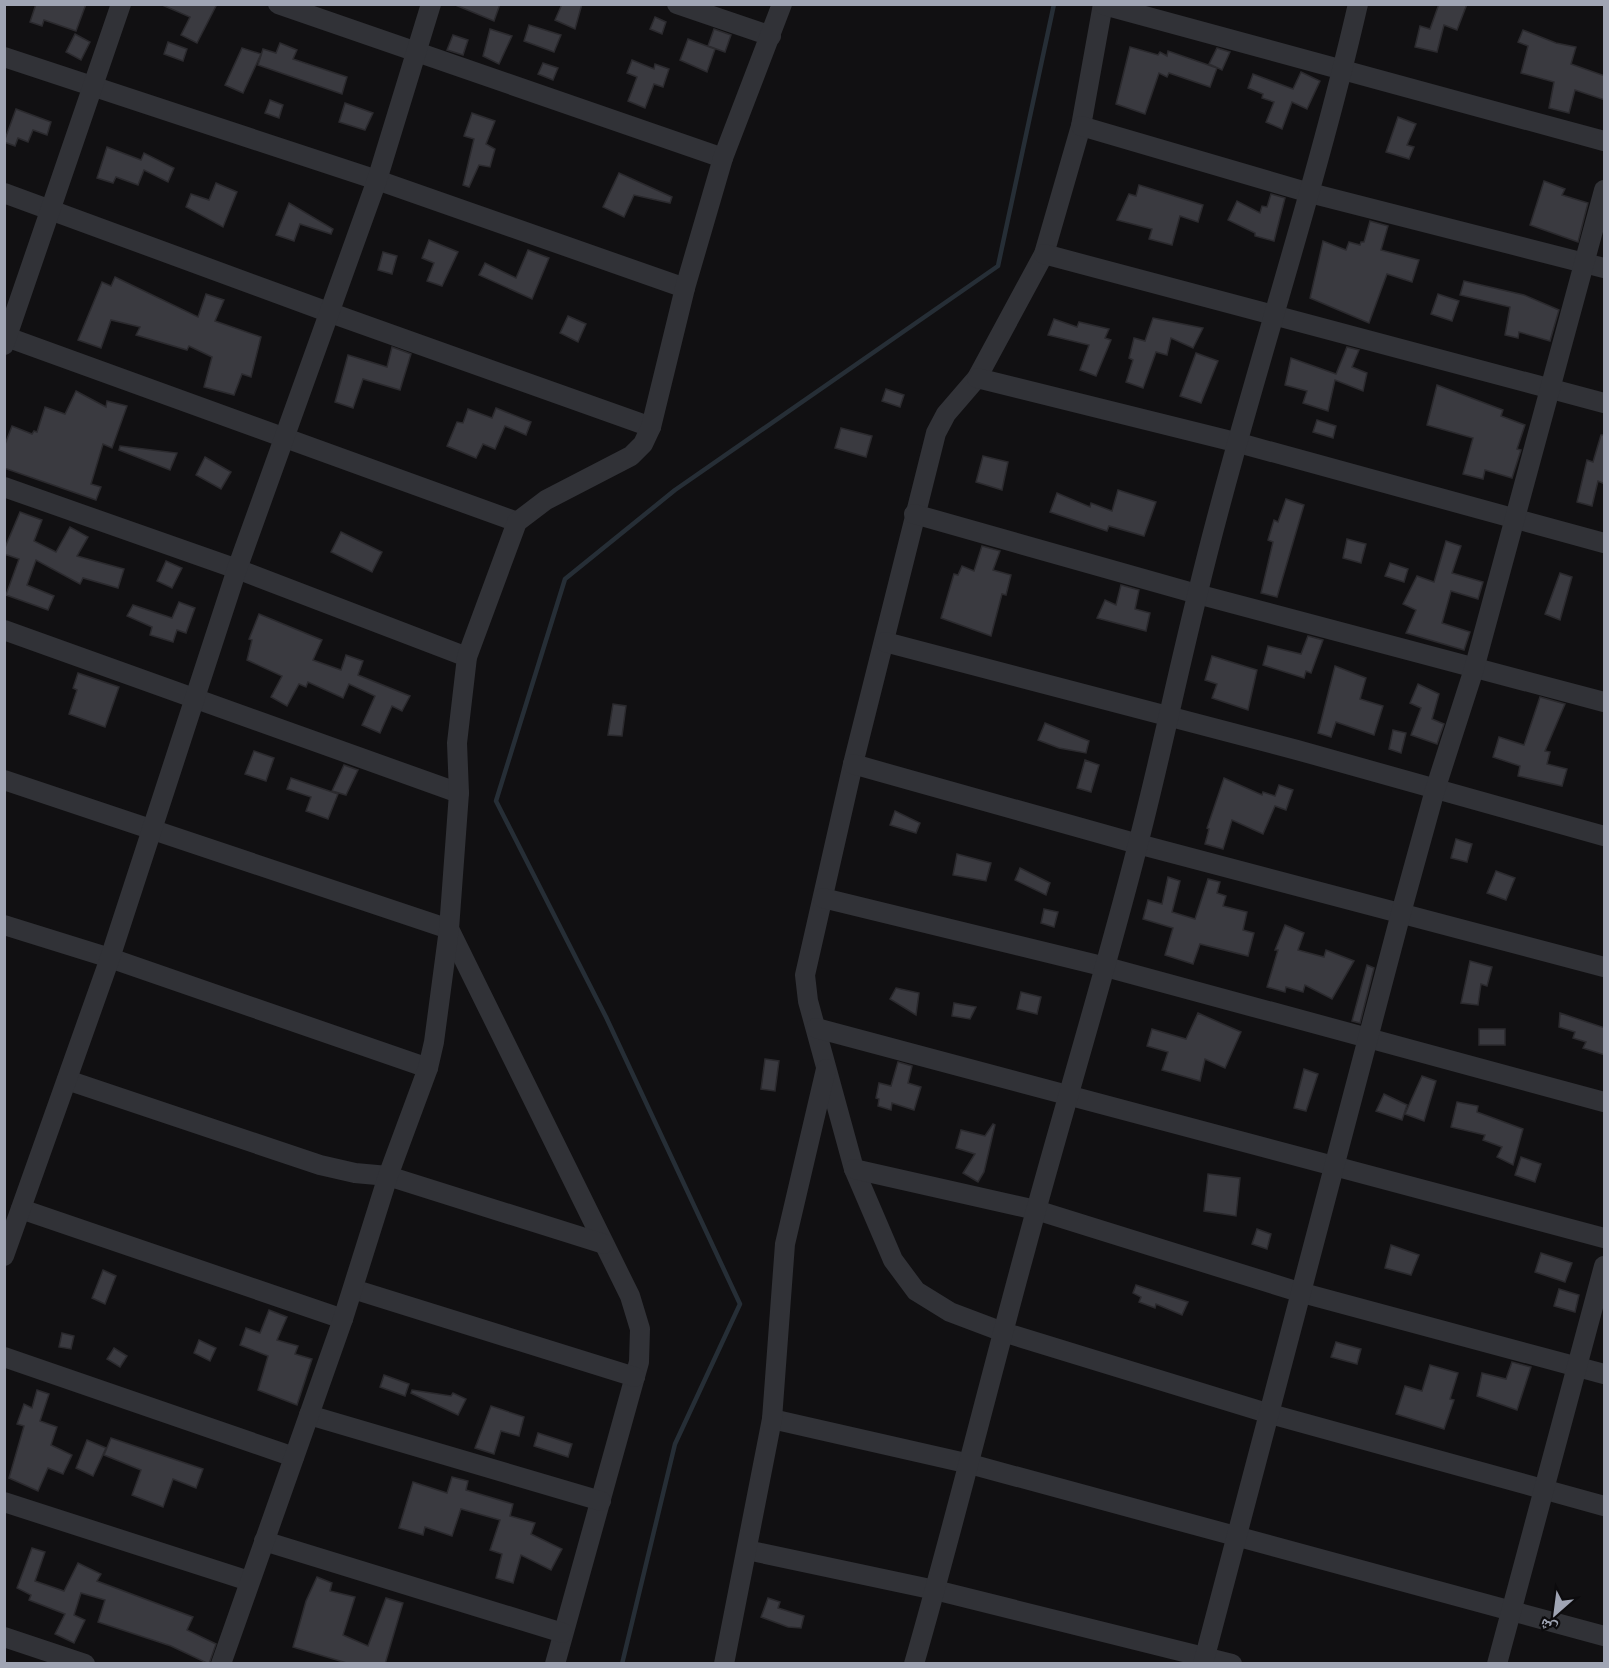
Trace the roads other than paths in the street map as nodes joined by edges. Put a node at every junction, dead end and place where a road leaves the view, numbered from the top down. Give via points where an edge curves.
1 (122, 4) edge
2 (278, 4) edge
3 (431, 4) edge
4 (677, 4) edge
5 (782, 4) edge
6 (1358, 4) edge
7 (1103, 5) edge
8 (771, 36) junction
9 (416, 52) junction
10 (4, 57) edge
11 (1343, 70) junction
12 (94, 87) junction
13 (1081, 126) junction
14 (1605, 141) edge
15 (723, 158) junction
16 (377, 180) junction
17 (1605, 190) edge
18 (4, 193) edge
19 (1310, 193) junction
20 (52, 209) junction
21 (1044, 254) junction
22 (1595, 265) edge
23 (685, 288) junction
24 (328, 312) junction
25 (1272, 313) junction
26 (5, 339) edge
27 (977, 378) junction
28 (1550, 388) junction
29 (1605, 403) edge
30 (651, 427) junction
31 (285, 439) junction
32 (1239, 443) junction
33 (4, 487) edge
34 (914, 514) junction
35 (1515, 520) junction
36 (516, 522) junction
37 (1605, 543) edge
38 (237, 569) junction
39 (1197, 594) junction
40 (4, 630) edge
41 (885, 642) junction
42 (467, 657) junction
43 (1474, 669) junction
44 (193, 698) junction
45 (1605, 702) edge
46 (1170, 716) junction
47 (853, 764) junction
48 (4, 780) edge
49 (1435, 790) junction
50 (459, 793) junction
51 (153, 829) junction
52 (1605, 836) edge
53 (1138, 844) junction
54 (823, 898) junction
55 (1401, 913) junction
56 (4, 925) edge
57 (449, 929) junction
58 (110, 958) junction
59 (1605, 967) edge
60 (1106, 968) junction
61 (816, 1028) junction
62 (1368, 1039) junction
63 (826, 1066) junction
64 (428, 1068) junction
65 (67, 1080) junction
66 (1069, 1096) junction
67 (1605, 1102) edge
68 (1334, 1167) junction
69 (854, 1169) junction
70 (388, 1176) junction
71 (21, 1209) junction
72 (1035, 1210) junction
73 (1605, 1239) edge
74 (604, 1244) junction
75 (4, 1256) edge
76 (1605, 1266) edge
77 (352, 1289) junction
78 (1299, 1292) junction
79 (343, 1319) junction
80 (1003, 1332) junction
81 (4, 1357) edge
82 (1578, 1367) junction
83 (1605, 1374) edge
84 (635, 1377) junction
85 (1267, 1413) junction
86 (309, 1415) junction
87 (772, 1419) junction
88 (294, 1457) junction
89 (970, 1464) junction
90 (1545, 1490) junction
91 (601, 1501) junction
92 (4, 1502) edge
93 (1605, 1506) edge
94 (1236, 1534) junction
95 (264, 1541) junction
96 (747, 1550) junction
97 (249, 1581) junction
98 (935, 1590) junction
99 (1511, 1612) junction
100 (564, 1633) junction
101 (4, 1636) edge
102 (1605, 1636) edge
103 (1203, 1660) edge
104 (85, 1664) edge
105 (221, 1664) edge
106 (555, 1664) edge
107 (724, 1664) edge
108 (914, 1664) edge
109 (1232, 1664) edge
110 (1497, 1664) edge

1 - 12 street
2 - 9 street
3 - 9 street
4 - 8 street
5 - 8 street
6 - 11 street
7 - 11 street
7 - 13 street
8 - 15 street
9 - 15 street
9 - 16 street
10 - 12 street
11 - 14 street
11 - 19 street
12 - 16 street
12 - 20 street
13 - 19 street
13 - 21 street
15 - 23 street
16 - 23 street
16 - 24 street
17 - 22 street
18 - 20 street
19 - 22 street
19 - 25 street
20 - 24 street
20 - 26 street
21 - 25 street
21 - 27 street
22 - 28 street
23 - 30 street
24 - 30 street
24 - 31 street
25 - 28 street
25 - 32 street
26 - 31 street
27 - 32 street
27 - 34 street via 946,414 936,433
28 - 29 street
28 - 35 street
30 - 36 street via 643,444 631,456 546,500
31 - 36 street
31 - 38 street
32 - 35 street
32 - 39 street
33 - 38 street
34 - 39 street
34 - 41 street
35 - 37 street
35 - 43 street
36 - 42 street
38 - 42 street
38 - 44 street
39 - 43 street
39 - 46 street
40 - 44 street
41 - 46 street
41 - 47 street
42 - 50 street via 457,743
43 - 45 street
43 - 49 street
44 - 50 street
44 - 51 street
46 - 49 street
46 - 53 street
47 - 53 street
47 - 54 street
48 - 51 street
49 - 52 street
49 - 55 street
50 - 57 street
51 - 57 street
51 - 58 street
53 - 55 street
53 - 60 street
54 - 60 street
54 - 61 street via 805,975
55 - 59 street
55 - 62 street
56 - 58 street
57 - 64 street
57 - 74 street
58 - 64 street
58 - 65 street
60 - 62 street
60 - 66 street
61 - 63 street
61 - 66 street
62 - 67 street
62 - 68 street
63 - 69 street
63 - 87 street via 785,1244
64 - 70 street
65 - 70 street via 320,1165
65 - 71 street
66 - 68 street
66 - 72 street
68 - 73 street
68 - 78 street
69 - 72 street
69 - 80 street via 893,1260 916,1291 950,1312
70 - 74 street
70 - 77 street
71 - 75 street
71 - 79 street
72 - 78 street
72 - 80 street
74 - 84 street via 630,1296 640,1329
76 - 82 street
77 - 79 street
77 - 84 street
78 - 82 street
78 - 85 street
79 - 86 street
80 - 85 street
80 - 89 street
81 - 88 street
82 - 83 street
82 - 90 street
84 - 91 street
85 - 90 street
85 - 94 street
86 - 88 street
86 - 91 street
87 - 89 street
87 - 96 street
88 - 95 street
89 - 94 street
89 - 98 street
90 - 93 street
90 - 99 street
91 - 100 street
92 - 97 street
94 - 99 street
94 - 103 street
95 - 97 street
95 - 100 street
96 - 98 street
96 - 107 street
97 - 105 street
98 - 103 street
98 - 108 street
99 - 102 street
99 - 110 street
100 - 106 street
101 - 104 street
103 - 109 street

